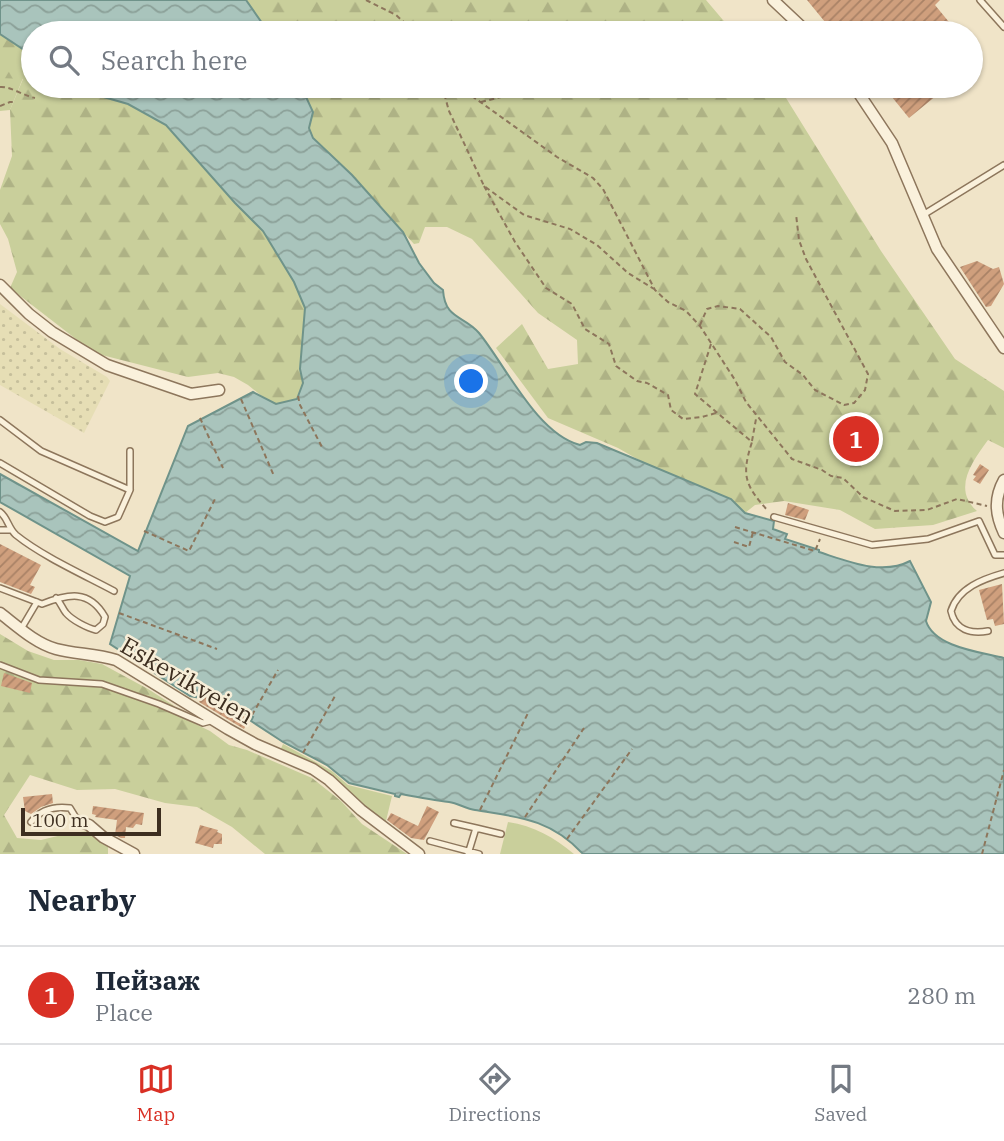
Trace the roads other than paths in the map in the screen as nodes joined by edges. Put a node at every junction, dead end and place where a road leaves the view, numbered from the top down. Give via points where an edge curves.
1 (774, 0) edge
2 (980, 0) edge
3 (796, 21) edge
4 (1004, 27) edge
5 (862, 98) edge
6 (1004, 165) edge
7 (921, 216) junction
8 (0, 285) edge
9 (1004, 348) edge
10 (219, 390) dead end
11 (0, 420) edge
12 (130, 451) dead end
13 (0, 463) edge
14 (1004, 480) edge
15 (130, 490) junction
16 (0, 512) edge
17 (774, 517) road end
18 (0, 530) edge
19 (11, 530) junction
20 (1004, 533) edge
21 (1004, 555) edge
22 (1004, 573) edge
23 (0, 588) edge
24 (114, 591) dead end
25 (56, 598) junction
26 (37, 602) junction
27 (0, 613) edge
28 (21, 629) junction
29 (988, 631) dead end
30 (0, 665) edge
31 (214, 720) junction
32 (78, 821) joint
33 (31, 822) dead end
34 (454, 823) dead end
35 (476, 828) junction
36 (501, 834) dead end
37 (430, 841) dead end
38 (469, 853) edge
39 (134, 854) edge
40 (419, 854) edge
41 (479, 854) edge

1 - 3 street
2 - 4 lane
5 - 7 street via 892,143
6 - 7 lane
7 - 9 street via 937,249
8 - 10 street via 44,326 107,366 191,394
11 - 15 lane via 41,451
12 - 15 lane
13 - 15 lane via 105,522 118,517
14 - 20 street via 996,507
16 - 19 lane
17 - 21 lane via 872,545 928,539 979,521 995,555
18 - 19 lane
19 - 24 lane
22 - 29 lane via 964,590 951,611 962,629
23 - 26 lane
25 - 25 lane via 86,598 101,610 103,624 96,630 85,626 65,612
25 - 26 lane
26 - 28 lane
27 - 28 street, Eskevikveien
28 - 31 street, Eskevikveien via 57,650 116,660
30 - 31 lane via 39,680 102,684 203,723
31 - 40 street, Eskevikveien via 330,780
32 - 33 lane via 70,808 61,807 47,809
32 - 39 street
34 - 35 lane
35 - 36 lane
35 - 38 lane
37 - 38 lane
38 - 41 lane

